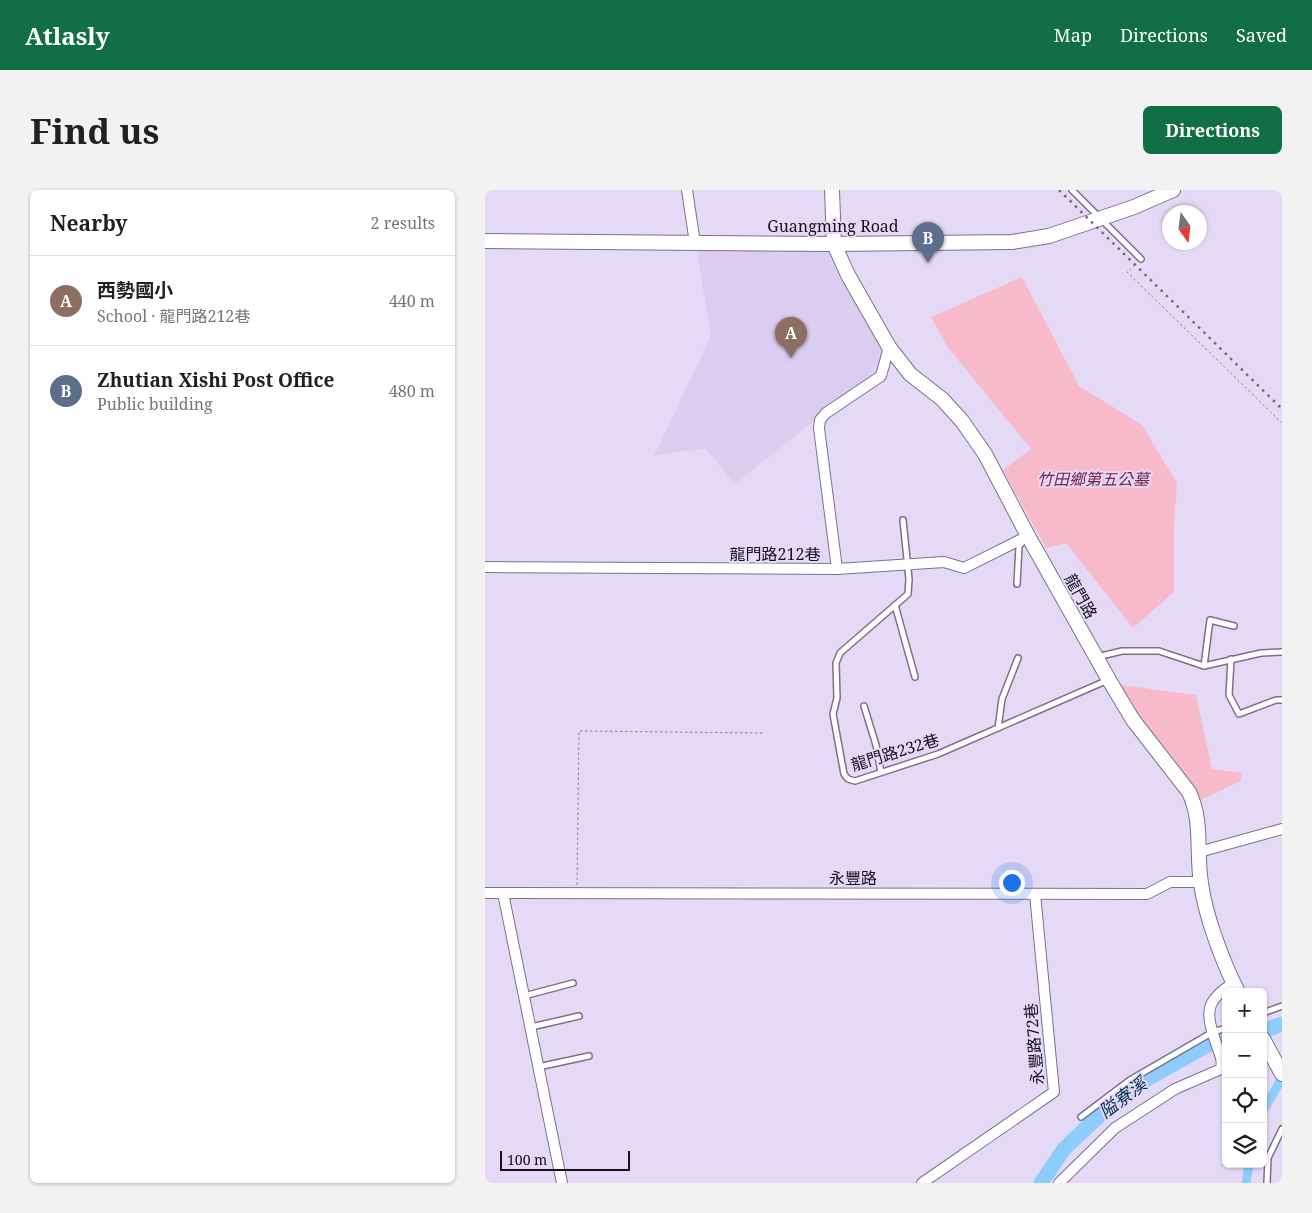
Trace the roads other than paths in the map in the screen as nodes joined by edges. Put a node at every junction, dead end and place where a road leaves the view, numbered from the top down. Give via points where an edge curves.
1 (687, 190) edge
2 (832, 190) edge
3 (1072, 190) edge
4 (1173, 190) edge
5 (1101, 219) junction
6 (485, 241) edge
7 (695, 242) junction
8 (835, 244) junction
9 (1141, 260) road end
10 (889, 347) junction
11 (903, 520) dead end
12 (1028, 536) junction
13 (907, 563) junction
14 (485, 567) edge
15 (837, 569) junction
16 (1017, 584) dead end
17 (895, 605) junction
18 (1234, 626) dead end
19 (1282, 652) edge
20 (1018, 658) dead end
21 (1096, 658) junction
22 (1231, 660) junction
23 (1205, 666) junction
24 (915, 677) dead end
25 (1109, 680) junction
26 (1282, 700) edge
27 (864, 706) dead end
28 (998, 728) junction
29 (881, 772) junction
30 (1282, 828) edge
31 (1199, 852) junction
32 (1200, 882) junction
33 (485, 893) edge
34 (503, 893) junction
35 (1035, 894) junction
36 (573, 983) dead end
37 (1236, 987) edge
38 (524, 996) junction
39 (1282, 1006) edge
40 (1267, 1012) edge
41 (579, 1016) dead end
42 (530, 1028) junction
43 (1222, 1030) edge
44 (1213, 1035) junction
45 (1267, 1046) edge
46 (589, 1056) dead end
47 (538, 1067) junction
48 (1282, 1074) edge
49 (1081, 1117) dead end
50 (1282, 1129) edge
51 (561, 1183) edge
52 (922, 1183) edge
53 (1059, 1183) edge
54 (1267, 1183) edge

1 - 7 street
2 - 8 street, 龍門路
3 - 5 lane
4 - 5 street, Guangming Road
5 - 8 street, Guangming Road via 1049,236 1012,242
5 - 9 lane
6 - 7 street, Guangming Road
7 - 8 street, Guangming Road
8 - 10 street, 龍門路 via 848,275
10 - 12 street, 龍門路 via 910,374 942,399 962,421 985,454
10 - 15 street, 龍門路212巷 via 881,376 820,420
11 - 13 lane
12 - 13 street via 964,568 944,562
12 - 16 lane via 1019,546
12 - 21 street, 龍門路
13 - 15 street
13 - 17 lane via 910,588
14 - 15 street, 龍門路212巷
17 - 24 lane
17 - 29 lane, 龍門路232巷 via 840,653 836,663 837,698 833,720 844,774 855,781
18 - 23 lane via 1209,620
19 - 22 lane
20 - 28 lane via 1002,699
21 - 23 lane via 1122,652 1159,651
21 - 25 street, 龍門路
22 - 23 lane
22 - 26 lane via 1229,695 1239,714
25 - 28 lane, 龍門路232巷
25 - 31 street, 龍門路 via 1133,720 1189,792 1195,810
27 - 29 lane
28 - 29 lane, 龍門路232巷 via 938,754
30 - 31 street
31 - 32 street, 龍門路
32 - 35 street, 永豐路 via 1170,882 1147,894
32 - 37 street, 龍門路 via 1209,918
33 - 34 street, 永豐路
34 - 35 street, 永豐路
34 - 38 street
35 - 52 street, 永豐路72巷 via 1054,1092
36 - 38 lane
37 - 44 street via 1218,993 1211,1001 1209,1019
38 - 42 street
39 - 40 lane
41 - 42 lane
42 - 47 street
43 - 44 lane
44 - 49 lane via 1130,1080
44 - 53 street via 1223,1061 1221,1069 1175,1089 1115,1128
45 - 48 street
46 - 47 lane
47 - 51 street
50 - 54 lane via 1268,1158

